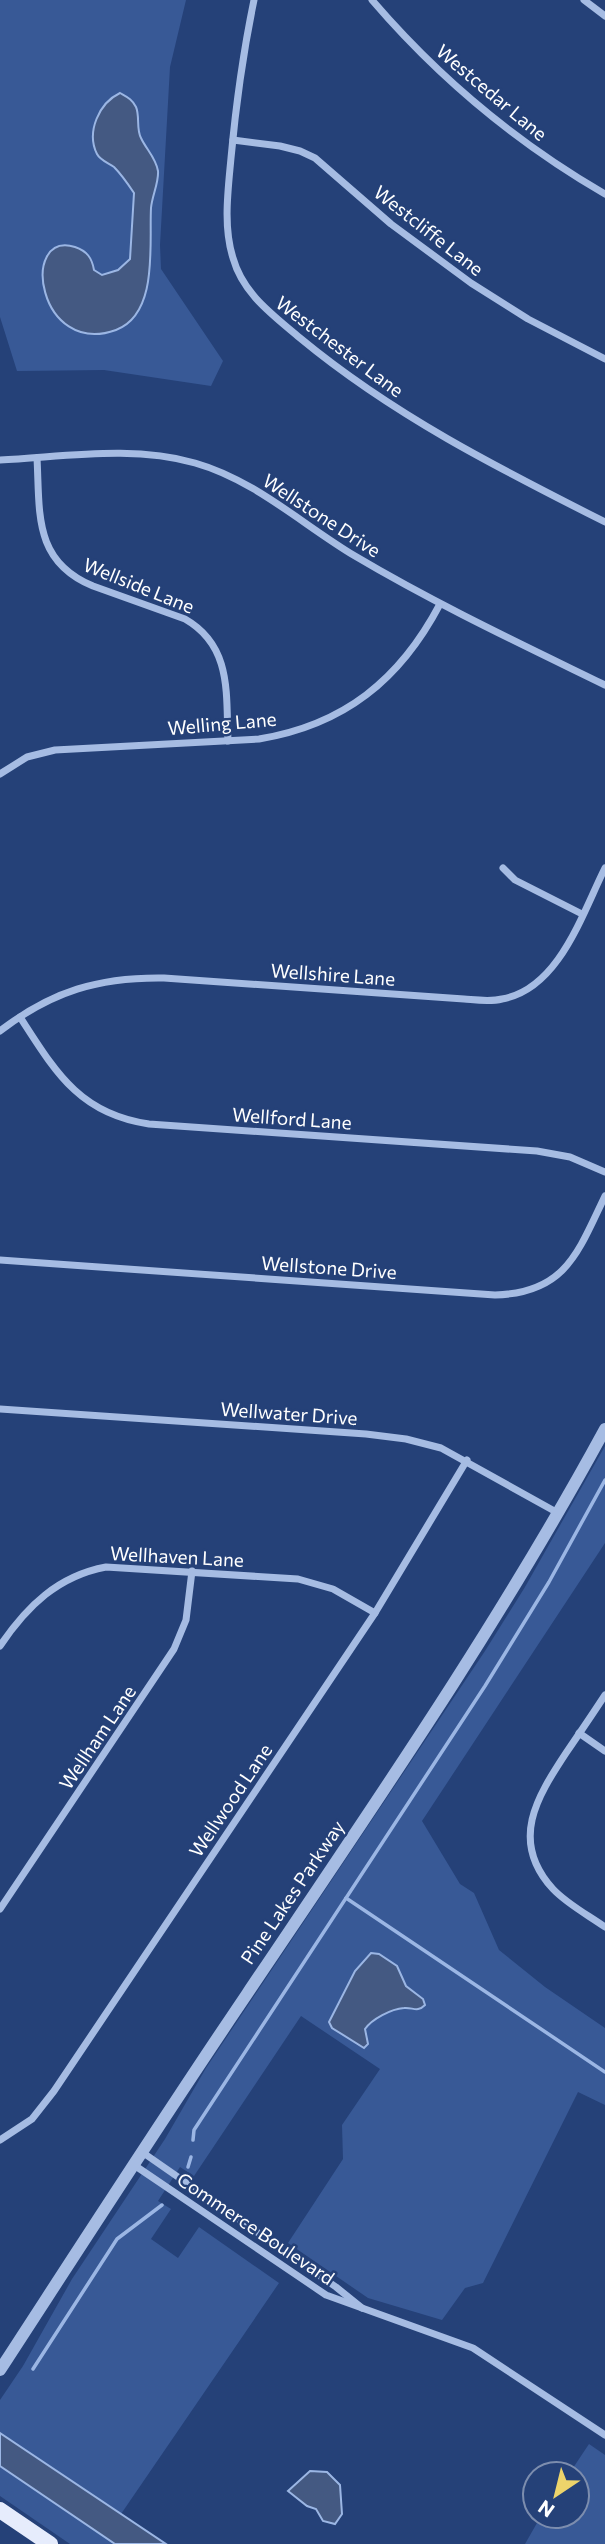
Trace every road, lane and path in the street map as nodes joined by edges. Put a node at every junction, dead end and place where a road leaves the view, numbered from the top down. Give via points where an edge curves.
1 (254, 0) edge
2 (372, 0) edge
3 (584, 0) edge
4 (605, 16) edge
5 (233, 140) junction
6 (605, 194) edge
7 (605, 359) edge
8 (37, 458) junction
9 (0, 460) edge
10 (605, 522) edge
11 (440, 604) junction
12 (605, 685) edge
13 (228, 741) junction
14 (0, 774) edge
15 (503, 867) dead end
16 (605, 868) edge
17 (582, 914) junction
18 (20, 1017) junction
19 (0, 1031) edge
20 (605, 1172) edge
21 (605, 1196) edge
22 (0, 1260) edge
23 (0, 1409) edge
24 (605, 1429) edge
25 (467, 1460) junction
26 (558, 1513) junction
27 (191, 1571) junction
28 (374, 1613) junction
29 (0, 1646) edge
30 (605, 1695) edge
31 (579, 1733) junction
32 (605, 1751) edge
33 (0, 1909) edge
34 (605, 1927) edge
35 (0, 2140) edge
36 (142, 2152) junction
37 (134, 2165) junction
38 (366, 2310) junction
39 (0, 2370) edge
40 (605, 2435) edge
41 (0, 2510) edge
42 (50, 2544) edge

1 - 5 street, Westchester Lane
2 - 6 street, Westcedar Lane via 414,47 480,107 536,151
3 - 4 street
5 - 7 street, Westcliffe Lane via 280,145 315,158 391,224 471,283
5 - 10 street, Westchester Lane via 229,240 237,271 255,298 326,359 404,414 472,455
8 - 9 street, Wellstone Drive
8 - 11 street, Wellstone Drive via 138,453 209,467
8 - 13 street, Wellside Lane via 41,525 47,547 61,566 93,586 185,619 211,640 224,676
11 - 12 street, Wellstone Drive
11 - 13 street, Welling Lane via 400,664 351,706 297,731
13 - 14 street, Welling Lane via 55,750 27,757
15 - 17 street via 515,880
16 - 17 street, Wellshire Lane
17 - 18 street, Wellshire Lane via 551,970 531,988 502,999 145,978 109,980 76,989
18 - 19 street, Wellshire Lane
18 - 20 street, Wellford Lane via 69,1087 94,1106 126,1120 537,1151 570,1157
21 - 22 street, Wellstone Drive via 565,1268 547,1283 517,1294
23 - 25 street, Wellwater Drive via 392,1437 442,1448
24 - 26 street, Pine Lakes Parkway
25 - 26 street, Wellwater Drive
25 - 28 street, Wellwood Lane
26 - 36 street, Pine Lakes Parkway via 444,1701
27 - 28 street, Wellhaven Lane via 311,1581
27 - 29 street, Wellhaven Lane via 116,1567 77,1575 29,1608
27 - 33 street, Wellham Lane via 186,1620 174,1649
28 - 35 street, Wellwood Lane via 47,2101 22,2127
30 - 31 street
31 - 32 street
31 - 34 street via 536,1803 532,1845 539,1868 555,1891
36 - 37 street, Pine Lakes Parkway
36 - 38 street, Commerce Boulevard
37 - 38 street, Commerce Boulevard via 311,2286
37 - 39 street, Pine Lakes Parkway
38 - 40 street, Commerce Boulevard via 473,2348
41 - 42 main road

